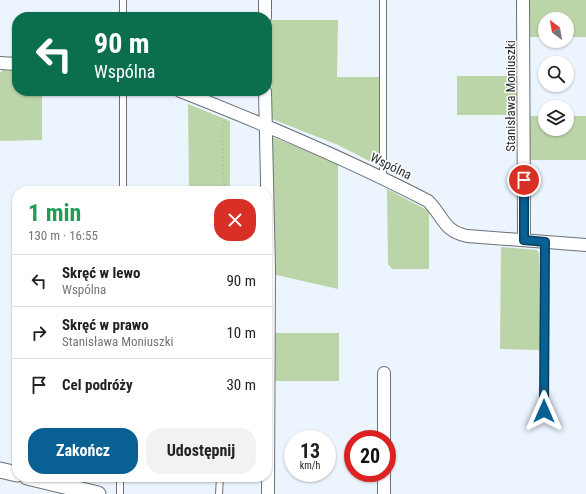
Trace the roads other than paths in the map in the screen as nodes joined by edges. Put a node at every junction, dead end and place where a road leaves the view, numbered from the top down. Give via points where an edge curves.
1 (123, 0) edge
2 (266, 0) edge
3 (383, 0) edge
4 (523, 0) edge
5 (123, 12) edge
6 (266, 12) edge
7 (0, 64) edge
8 (12, 64) edge
9 (123, 96) edge
10 (193, 96) edge
11 (265, 96) edge
12 (265, 124) junction
13 (383, 177) junction
14 (123, 186) edge
15 (267, 186) edge
16 (524, 240) junction
17 (545, 242) junction
18 (586, 245) edge
19 (384, 373) dead end
20 (544, 411) dead end
21 (384, 430) edge
22 (0, 470) edge
23 (12, 473) edge
24 (40, 482) edge
25 (120, 482) edge
26 (220, 482) edge
27 (268, 482) edge
28 (384, 482) edge
29 (57, 489) edge
30 (98, 494) edge
31 (120, 494) edge
32 (219, 494) edge
33 (268, 494) edge
34 (384, 494) edge

1 - 5 lane
2 - 6 street
3 - 13 lane
4 - 16 street, Stanisława Moniuszki
7 - 8 street
9 - 14 lane
10 - 12 street, Wspólna
11 - 12 street
12 - 13 street, Wspólna
12 - 15 street
13 - 16 street, Wspólna via 428,200 455,234
16 - 17 street, Wspólna
17 - 18 street, Wspólna
17 - 20 lane
19 - 21 street
22 - 23 street
24 - 29 street
25 - 31 lane
26 - 32 lane
27 - 33 street
28 - 34 street
29 - 30 street

